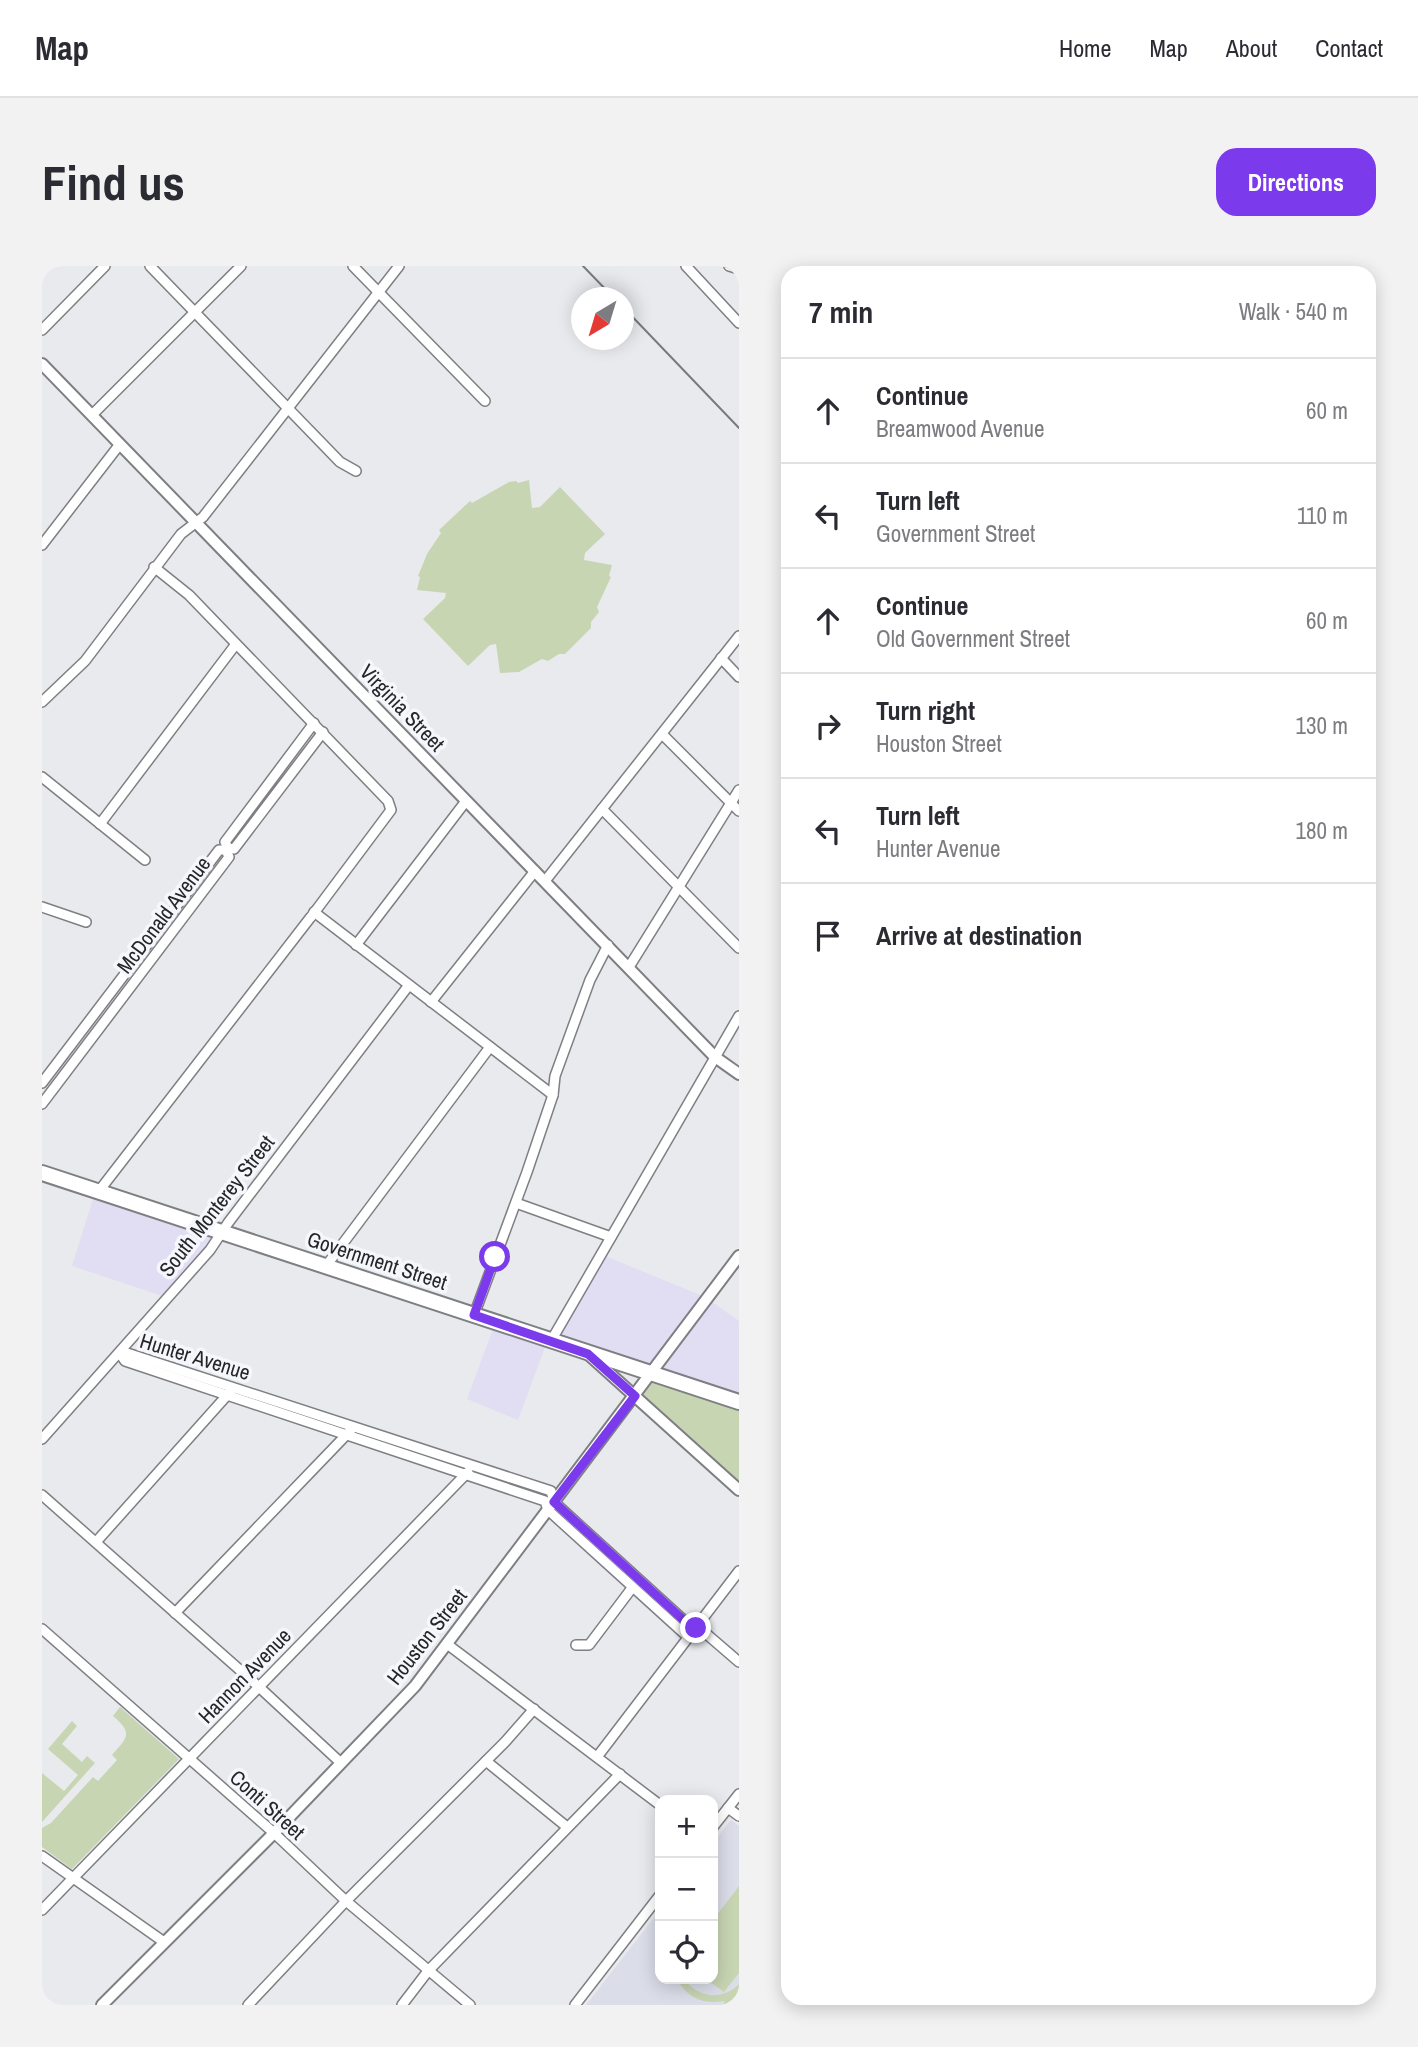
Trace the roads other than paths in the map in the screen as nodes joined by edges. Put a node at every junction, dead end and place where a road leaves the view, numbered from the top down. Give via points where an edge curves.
1 (105, 266) edge
2 (150, 266) edge
3 (241, 266) edge
4 (353, 266) edge
5 (399, 266) edge
6 (686, 266) edge
7 (729, 266) edge
8 (739, 269) edge
9 (379, 292) junction
10 (195, 313) junction
11 (739, 323) edge
12 (42, 330) edge
13 (42, 364) edge
14 (485, 401) dead end
15 (288, 409) junction
16 (92, 415) junction
17 (120, 444) junction
18 (356, 471) dead end
19 (195, 522) junction
20 (42, 545) edge
21 (154, 567) junction
22 (739, 636) edge
23 (236, 644) junction
24 (722, 658) junction
25 (739, 677) edge
26 (42, 702) edge
27 (314, 723) junction
28 (323, 732) junction
29 (662, 734) junction
30 (42, 777) edge
31 (739, 790) edge
32 (466, 801) junction
33 (731, 803) junction
34 (602, 809) junction
35 (739, 811) edge
36 (100, 824) junction
37 (145, 860) dead end
38 (535, 870) junction
39 (545, 881) junction
40 (680, 888) junction
41 (42, 907) edge
42 (312, 916) junction
43 (86, 922) dead end
44 (356, 945) junction
45 (608, 945) junction
46 (739, 948) edge
47 (629, 967) junction
48 (409, 985) junction
49 (431, 1002) junction
50 (739, 1016) edge
51 (490, 1047) junction
52 (715, 1057) junction
53 (739, 1074) edge
54 (42, 1083) edge
55 (553, 1095) junction
56 (42, 1104) edge
57 (42, 1173) edge
58 (99, 1191) junction
59 (516, 1203) junction
60 (222, 1232) junction
61 (611, 1237) junction
62 (739, 1256) edge
63 (326, 1266) junction
64 (474, 1315) junction
65 (551, 1340) junction
66 (120, 1354) junction
67 (588, 1354) junction
68 (651, 1375) junction
69 (230, 1391) junction
70 (635, 1396) junction
71 (739, 1402) edge
72 (351, 1431) junction
73 (42, 1438) edge
74 (469, 1470) junction
75 (739, 1490) edge
76 (42, 1495) edge
77 (551, 1506) junction
78 (96, 1542) junction
79 (739, 1571) edge
80 (632, 1588) junction
81 (175, 1613) junction
82 (696, 1628) junction
83 (42, 1629) edge
84 (688, 1637) junction
85 (447, 1644) junction
86 (576, 1645) dead end
87 (739, 1662) edge
88 (259, 1687) junction
89 (534, 1709) junction
90 (597, 1757) junction
91 (189, 1759) junction
92 (486, 1761) junction
93 (341, 1763) junction
94 (620, 1774) junction
95 (739, 1794) edge
96 (655, 1801) edge
97 (728, 1808) junction
98 (739, 1816) edge
99 (718, 1821) edge
100 (568, 1827) junction
101 (274, 1833) junction
102 (42, 1856) edge
103 (73, 1878) junction
104 (346, 1901) junction
105 (655, 1901) edge
106 (42, 1910) edge
107 (164, 1942) junction
108 (428, 1971) junction
109 (102, 2005) edge
110 (248, 2005) edge
111 (402, 2005) edge
112 (470, 2005) edge
113 (575, 2005) edge

1 - 12 street
2 - 10 street
3 - 10 street
4 - 9 street
5 - 9 street
6 - 11 street
7 - 8 street
9 - 14 street
9 - 15 street
10 - 15 street
10 - 16 street
13 - 16 street, Virginia Street
15 - 18 street
15 - 19 street
16 - 17 street, Virginia Street
17 - 19 street, Virginia Street
17 - 20 street
19 - 21 street
19 - 32 street, Virginia Street
21 - 23 street via 189,595
21 - 26 street via 85,661
22 - 24 street
23 - 27 street
23 - 36 street
24 - 25 street
24 - 29 street
27 - 28 street
27 - 28 street, McDonald Avenue via 225,842 228,848 234,849
28 - 42 street via 388,801 391,810
29 - 33 street
29 - 34 street
30 - 36 street
31 - 33 street
32 - 38 street, Virginia Street
32 - 44 street
33 - 35 street
33 - 40 street
34 - 39 street
34 - 40 street
36 - 37 street
38 - 39 street, Virginia Street
38 - 49 street
39 - 45 street, Virginia Street
40 - 46 street
40 - 47 street
41 - 43 street
42 - 44 street
42 - 58 street
44 - 48 street
45 - 47 street, Virginia Street
45 - 55 street via 590,980 555,1076
47 - 52 street, Virginia Street
48 - 49 street
48 - 60 street, South Monterey Street
49 - 51 street
50 - 52 street
51 - 55 street
51 - 63 street
52 - 53 street, Virginia Street
52 - 61 street
54 - 56 street, McDonald Avenue via 219,850 226,850 229,857
55 - 59 street
57 - 58 main road, Government Street
58 - 60 main road, Government Street
59 - 61 street
59 - 64 street
60 - 63 main road, Government Street
60 - 66 street, South Monterey Street
61 - 65 street
62 - 68 street, Houston Street
63 - 64 main road, Government Street
64 - 65 main road, Government Street
65 - 67 main road, Government Street
66 - 69 street, Hunter Avenue via 124,1361
66 - 73 street, South Monterey Street
67 - 68 main road, Government Street
67 - 70 street
68 - 70 street, Houston Street
68 - 71 main road, Government Street
69 - 72 street, Hunter Avenue
69 - 78 street
70 - 75 street
70 - 77 street, Houston Street
72 - 74 street, Hunter Avenue
72 - 81 street
74 - 77 street, Hunter Avenue
74 - 88 street, Hannon Avenue
76 - 78 street
77 - 80 street, Hunter Avenue
77 - 82 street, Hunter Avenue
77 - 85 street, Houston Street
78 - 81 street
79 - 82 street
80 - 84 street, Hunter Avenue
80 - 86 street via 589,1645
81 - 88 street
82 - 84 street
82 - 87 street, Hunter Avenue
83 - 91 street, Conti Street
84 - 90 street
85 - 89 street
85 - 93 street, Houston Street via 415,1686
88 - 91 street, Hannon Avenue
88 - 93 street
89 - 90 street
89 - 92 street
90 - 94 street
91 - 101 street, Conti Street
91 - 103 street, Hannon Avenue
92 - 100 street
92 - 104 street
93 - 101 street, Houston Street
94 - 96 street
94 - 100 street
95 - 97 street
97 - 98 street
97 - 99 street
100 - 108 street
101 - 104 street, Conti Street
101 - 107 street, Houston Street
102 - 103 street
103 - 106 street, Hannon Avenue
103 - 107 street
104 - 108 street, Conti Street
104 - 110 street
105 - 113 street
107 - 109 street, Houston Street
108 - 111 street
108 - 112 street, Conti Street

